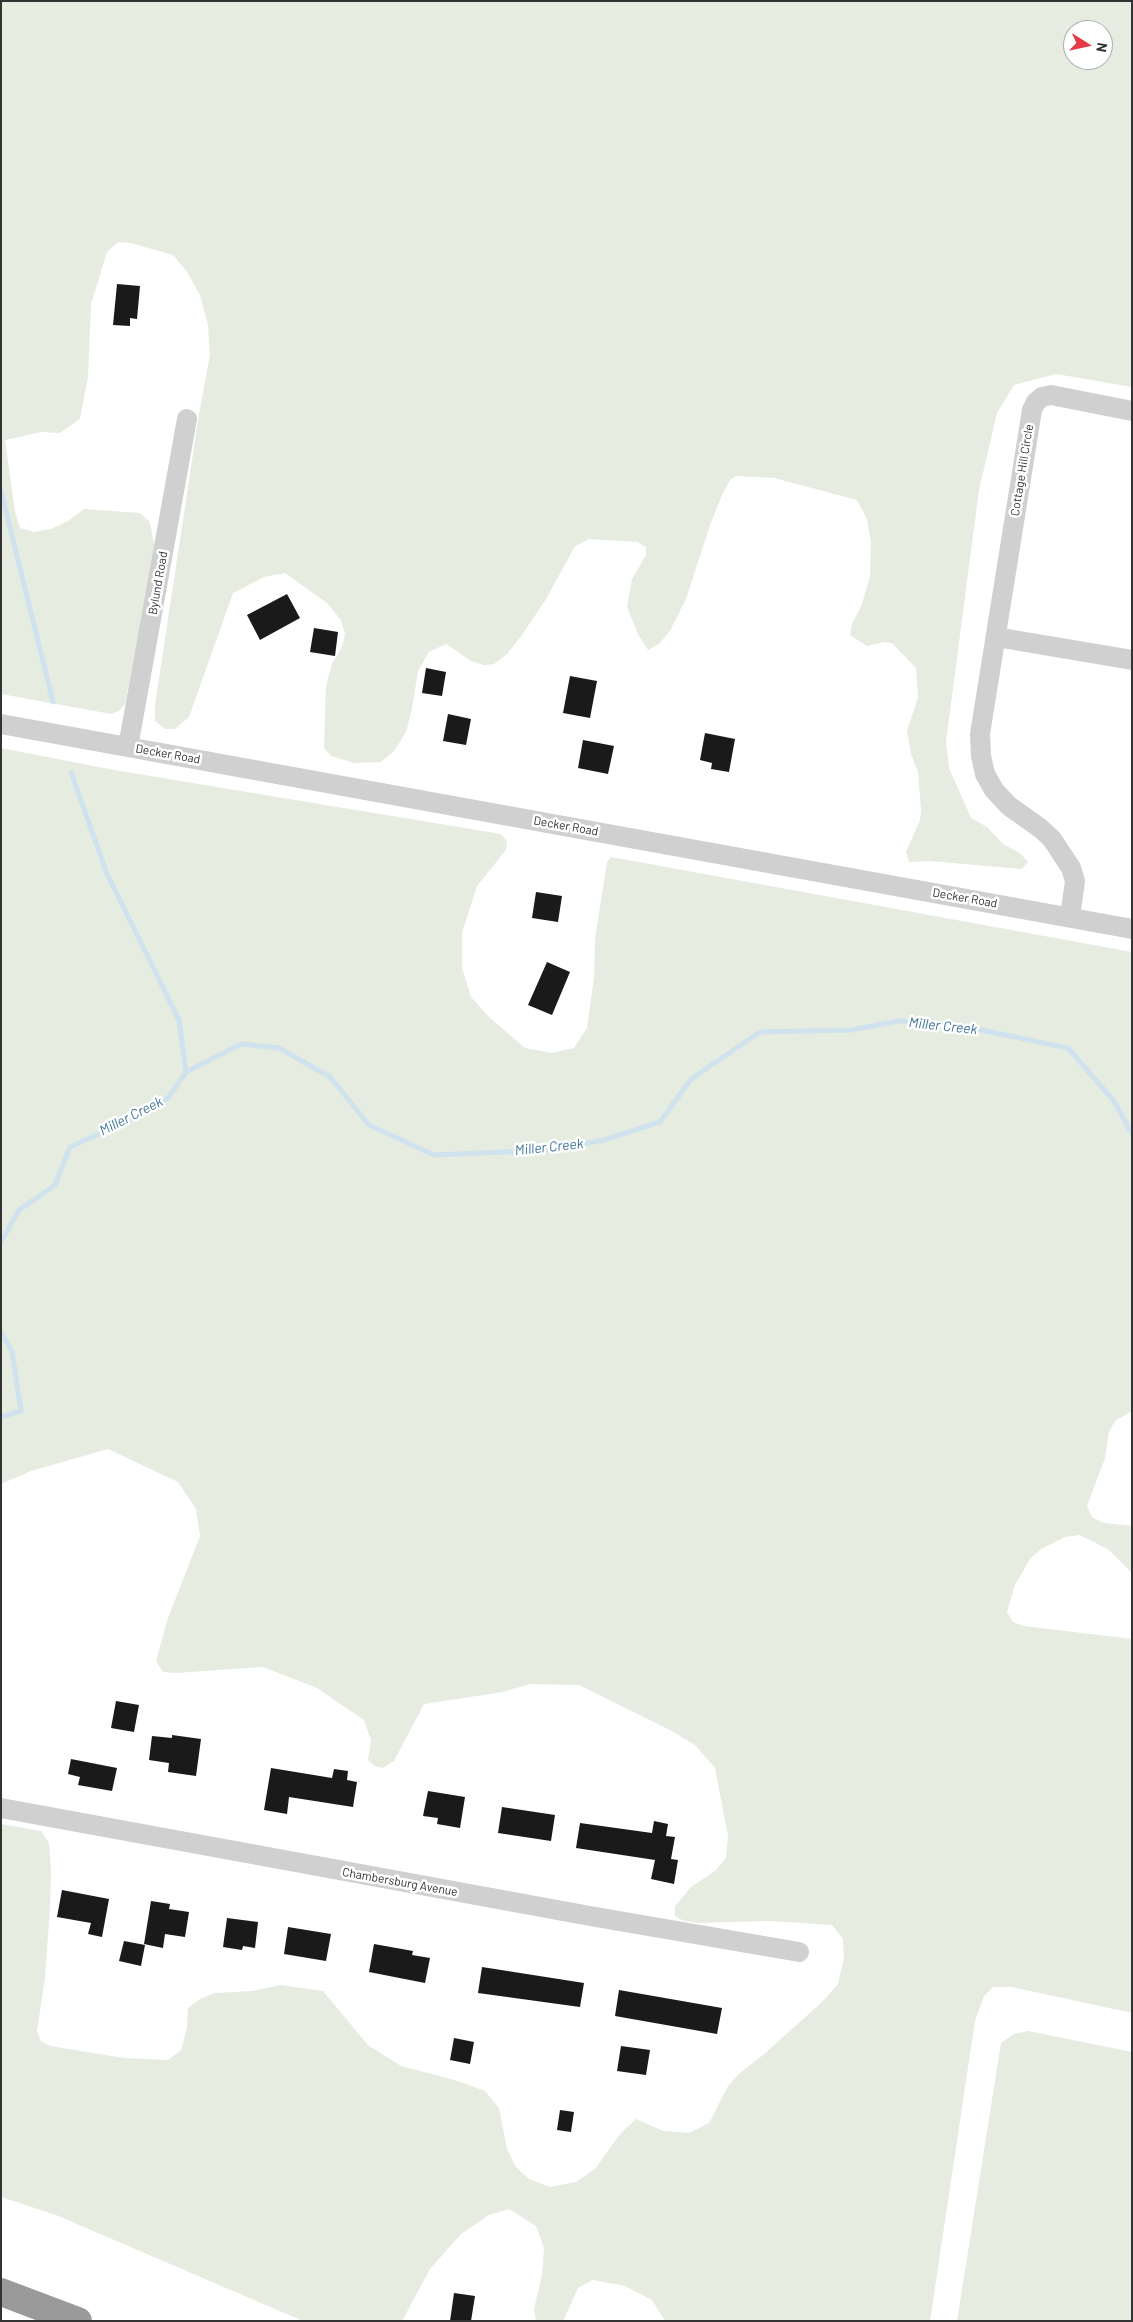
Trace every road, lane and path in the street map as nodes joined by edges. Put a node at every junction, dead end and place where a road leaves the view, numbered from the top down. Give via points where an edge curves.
1 (1132, 410) edge
2 (187, 419) dead end
3 (996, 637) junction
4 (1132, 660) edge
5 (1, 724) edge
6 (128, 747) junction
7 (1070, 918) junction
8 (1132, 928) edge
9 (1, 1808) edge
10 (799, 1952) dead end
11 (1, 2292) edge
12 (78, 2321) edge

1 - 3 street, Cottage Hill Circle via 1051,396 1036,402 1032,410
2 - 6 street, Bylund Road
3 - 4 street
3 - 7 street, Cottage Hill Circle via 980,734 980,756 994,790 1009,806 1052,839 1066,860 1075,881
5 - 6 street, Decker Road
6 - 7 street, Decker Road
7 - 8 street, Decker Road
9 - 10 street, Chambersburg Avenue
11 - 12 highway

